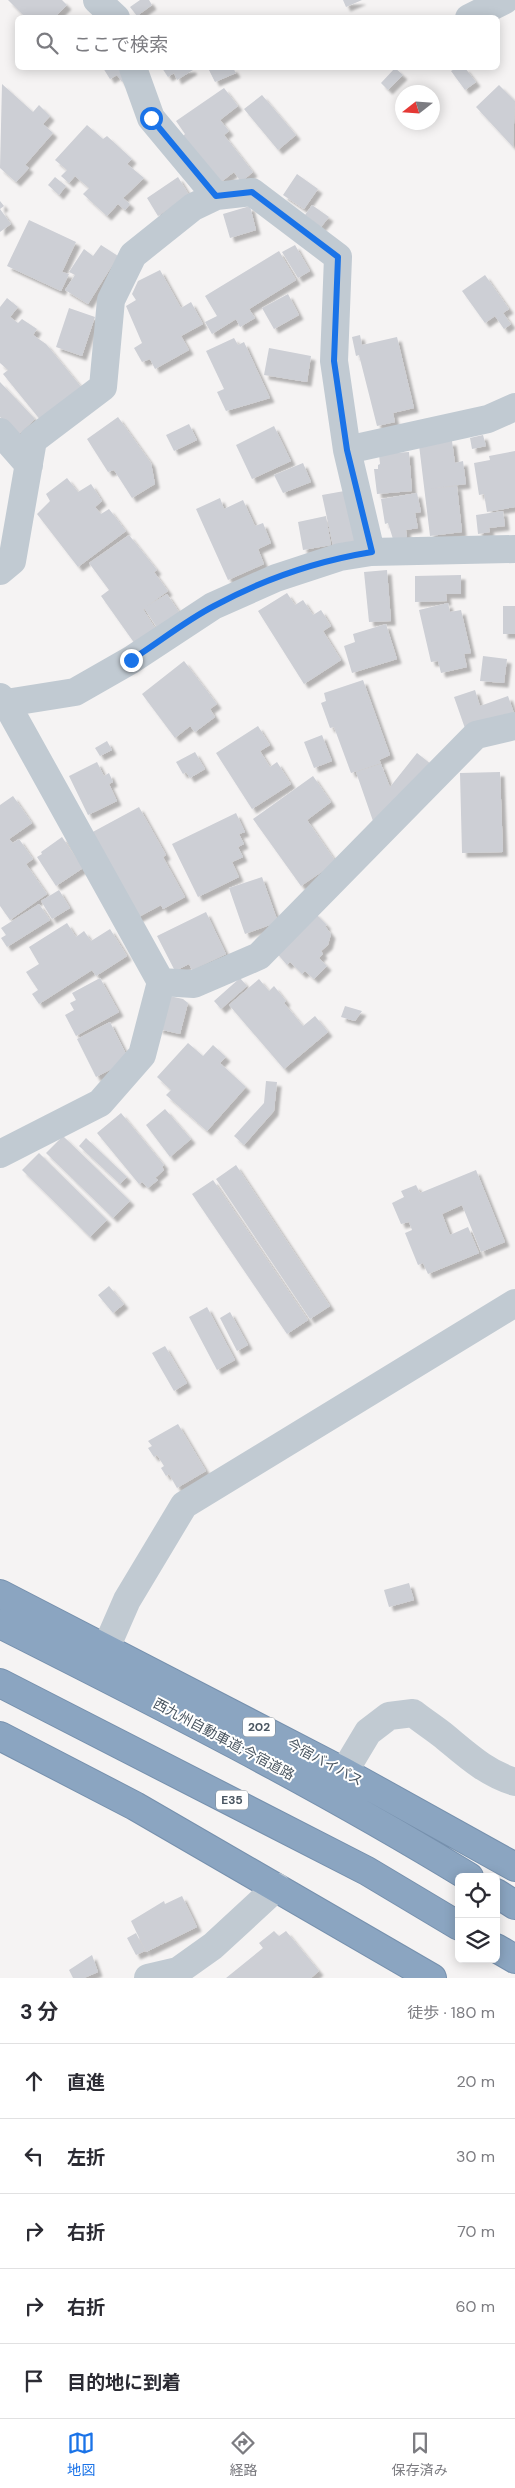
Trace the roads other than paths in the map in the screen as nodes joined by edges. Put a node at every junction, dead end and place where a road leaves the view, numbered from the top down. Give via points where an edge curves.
1 (97, 0) edge
2 (505, 0) edge
3 (113, 15) edge
4 (475, 15) edge
5 (134, 70) edge
6 (216, 196) junction
7 (515, 407) edge
8 (0, 432) edge
9 (347, 450) junction
10 (29, 465) junction
11 (515, 549) edge
12 (372, 552) junction
13 (0, 571) edge
14 (3, 700) edge
15 (515, 726) edge
16 (160, 982) junction
17 (0, 1154) edge
18 (515, 1303) edge
19 (0, 1594) edge
20 (0, 1624) edge
21 (106, 1648) junction
22 (0, 1683) edge
23 (0, 1736) edge
24 (344, 1772) junction
25 (515, 1782) edge
26 (515, 1867) edge
27 (462, 1873) edge
28 (277, 1887) junction
29 (500, 1896) edge
30 (515, 1905) edge
31 (455, 1924) edge
32 (500, 1950) edge
33 (515, 1959) edge
34 (148, 1978) edge
35 (432, 1978) edge

1 - 3 street
2 - 4 street
5 - 6 street via 151,118
6 - 9 street via 252,192 338,257 334,361
6 - 10 street via 193,207 133,255 111,300 104,387 33,440
7 - 9 street via 488,419
8 - 10 street
9 - 12 street
10 - 13 street via 12,562
11 - 12 street
12 - 14 street via 340,557 276,578 213,606 75,692
14 - 16 street
15 - 16 street via 476,735 259,956 194,984
16 - 17 street via 142,1055 100,1103
18 - 21 street via 184,1505 127,1600
19 - 21 highway, 今宿バイパス / 202
20 - 27 highway, 西九州自動車道;今宿道路 via 214,1732 389,1828
21 - 24 highway, 今宿バイパス / 202
22 - 31 highway, E35 via 359,1867
23 - 28 highway via 135,1806
24 - 25 street via 368,1732 390,1716 413,1713 475,1763
24 - 26 highway, 今宿バイパス / 202
28 - 34 street via 206,1951 178,1971
28 - 35 highway
29 - 30 highway
32 - 33 highway

